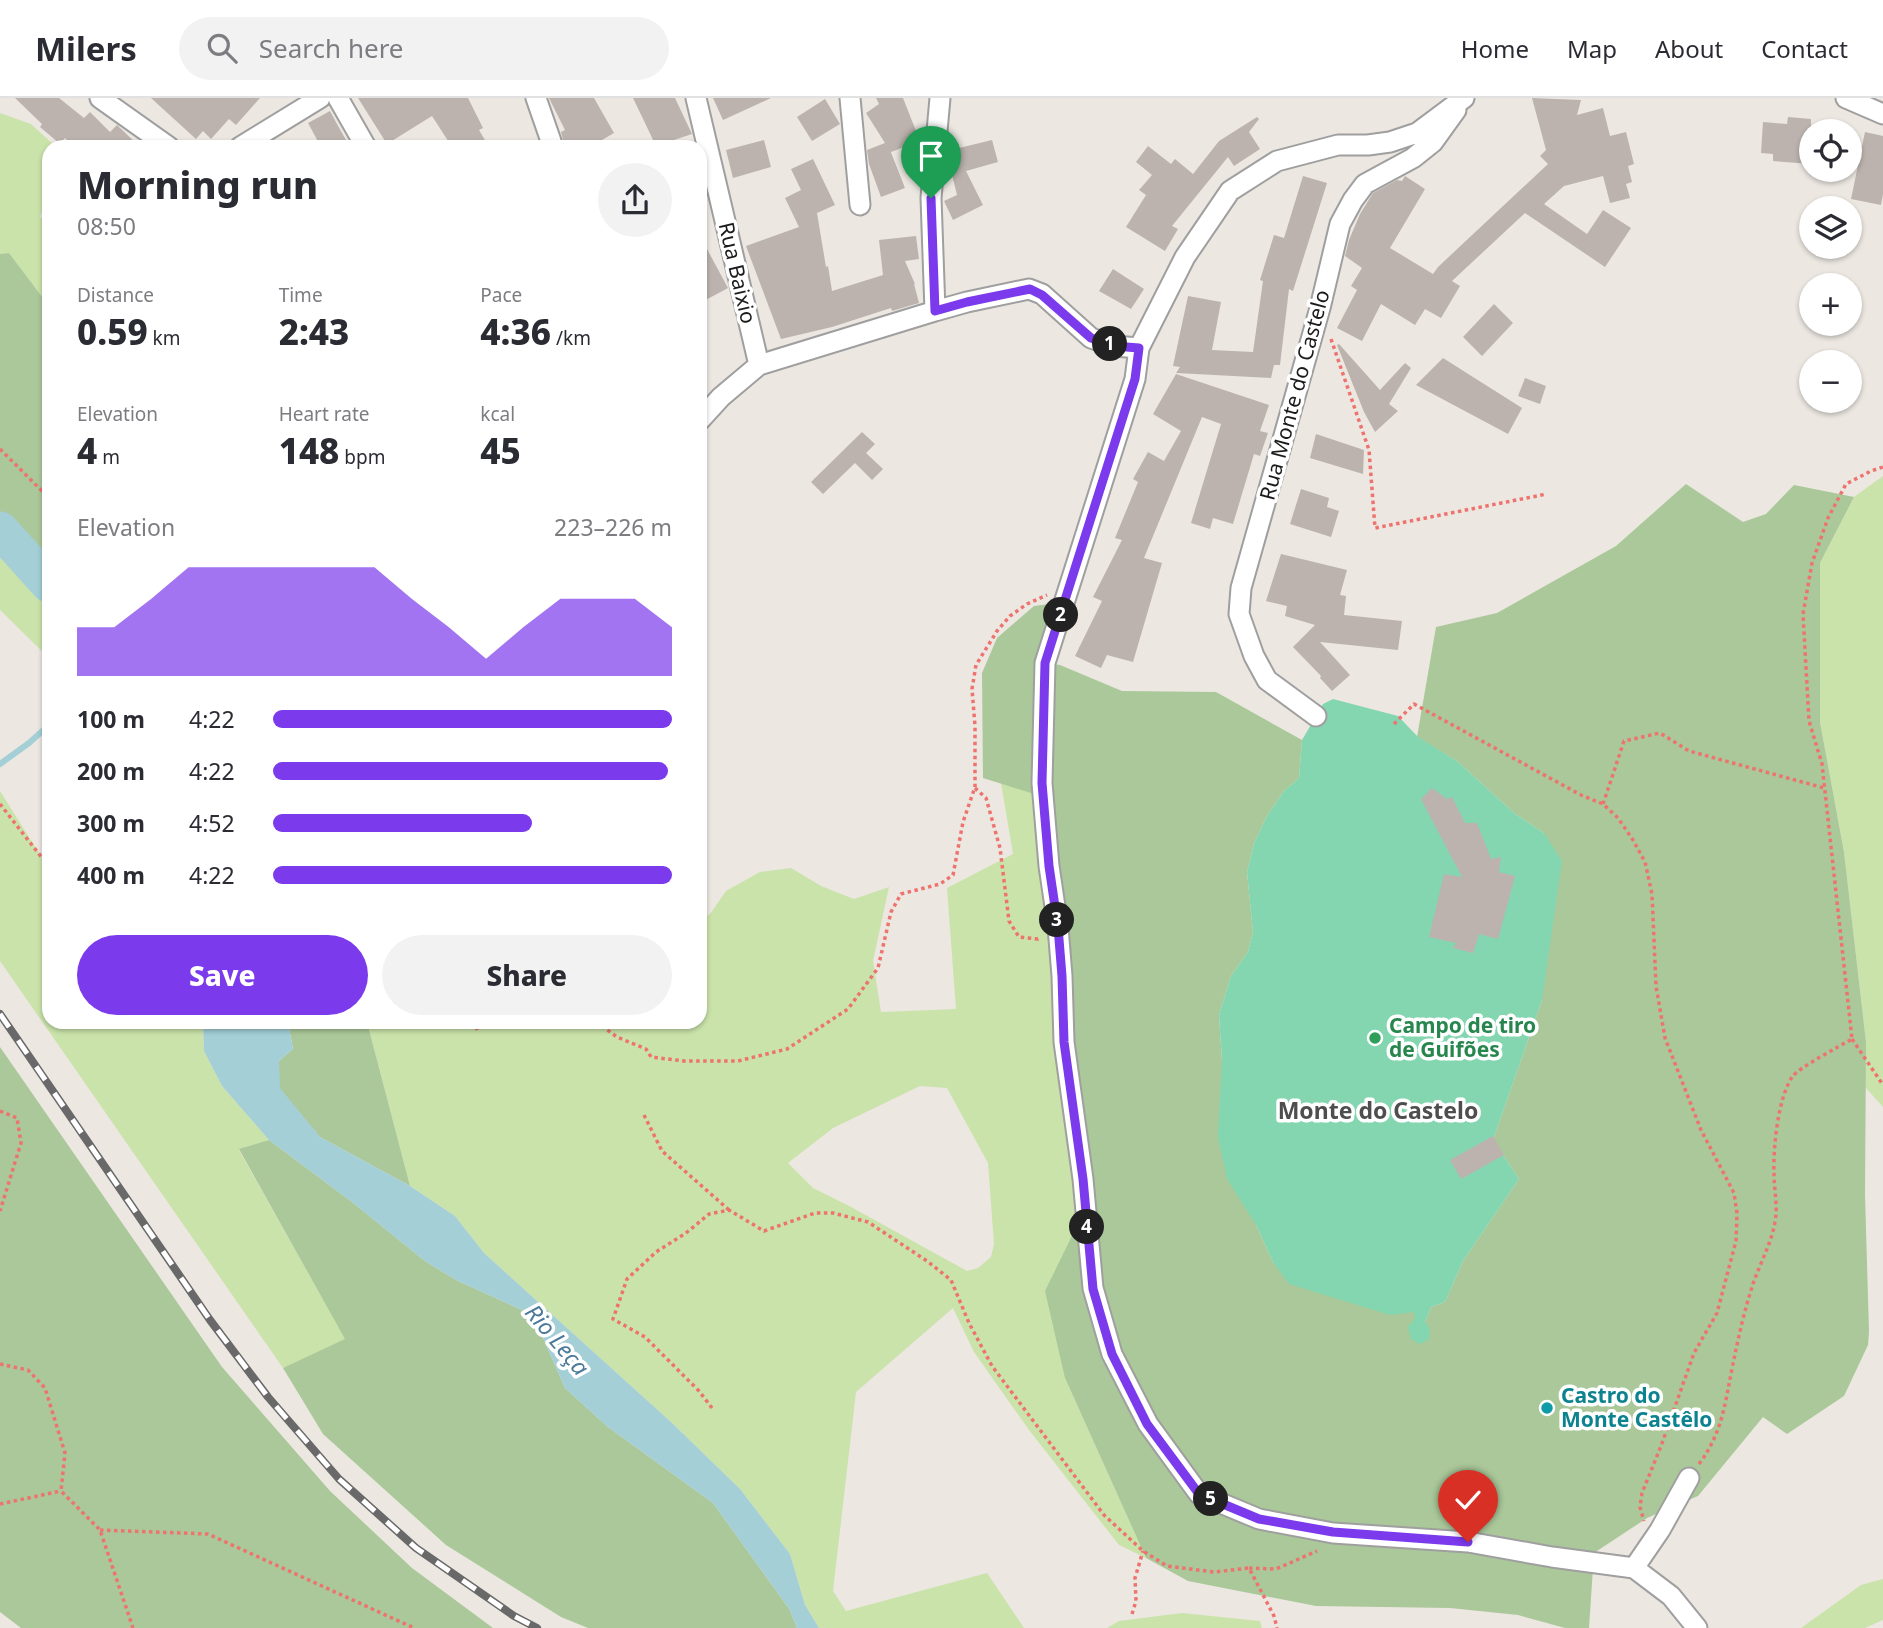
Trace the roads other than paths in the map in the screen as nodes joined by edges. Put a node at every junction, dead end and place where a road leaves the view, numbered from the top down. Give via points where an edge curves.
1 (320, 98) edge
2 (338, 98) edge
3 (536, 98) edge
4 (696, 98) edge
5 (850, 98) edge
6 (940, 98) edge
7 (1464, 98) edge
8 (1846, 98) edge
9 (103, 99) edge
10 (1883, 114) edge
11 (159, 140) edge
12 (251, 140) edge
13 (362, 140) edge
14 (551, 140) edge
15 (706, 140) edge
16 (707, 145) edge
17 (860, 205) dead end
18 (935, 311) junction
19 (1139, 348) junction
20 (758, 365) junction
21 (707, 412) edge
22 (1316, 716) dead end
23 (1689, 1478) road end
24 (1634, 1568) junction
25 (1697, 1628) edge

1 - 12 street
2 - 13 street
3 - 14 street
4 - 15 street, Rua Baixio
5 - 17 street
6 - 18 street via 931,198
7 - 19 street via 1417,133 1390,142 1338,145 1277,161 1230,191 1185,257
7 - 22 street, Rua Monte do Castelo via 1433,142 1365,184 1340,224 1241,588 1239,614 1267,680
8 - 10 street
9 - 11 street
16 - 20 street, Rua Baixio
18 - 19 street via 1030,289 1091,338
18 - 20 street
19 - 24 street via 1135,379 1045,663 1042,783 1058,927 1064,1042 1093,1289 1112,1354 1147,1424 1199,1494 1259,1519 1333,1532 1468,1542
20 - 21 street
23 - 24 street
24 - 25 street via 1671,1596

